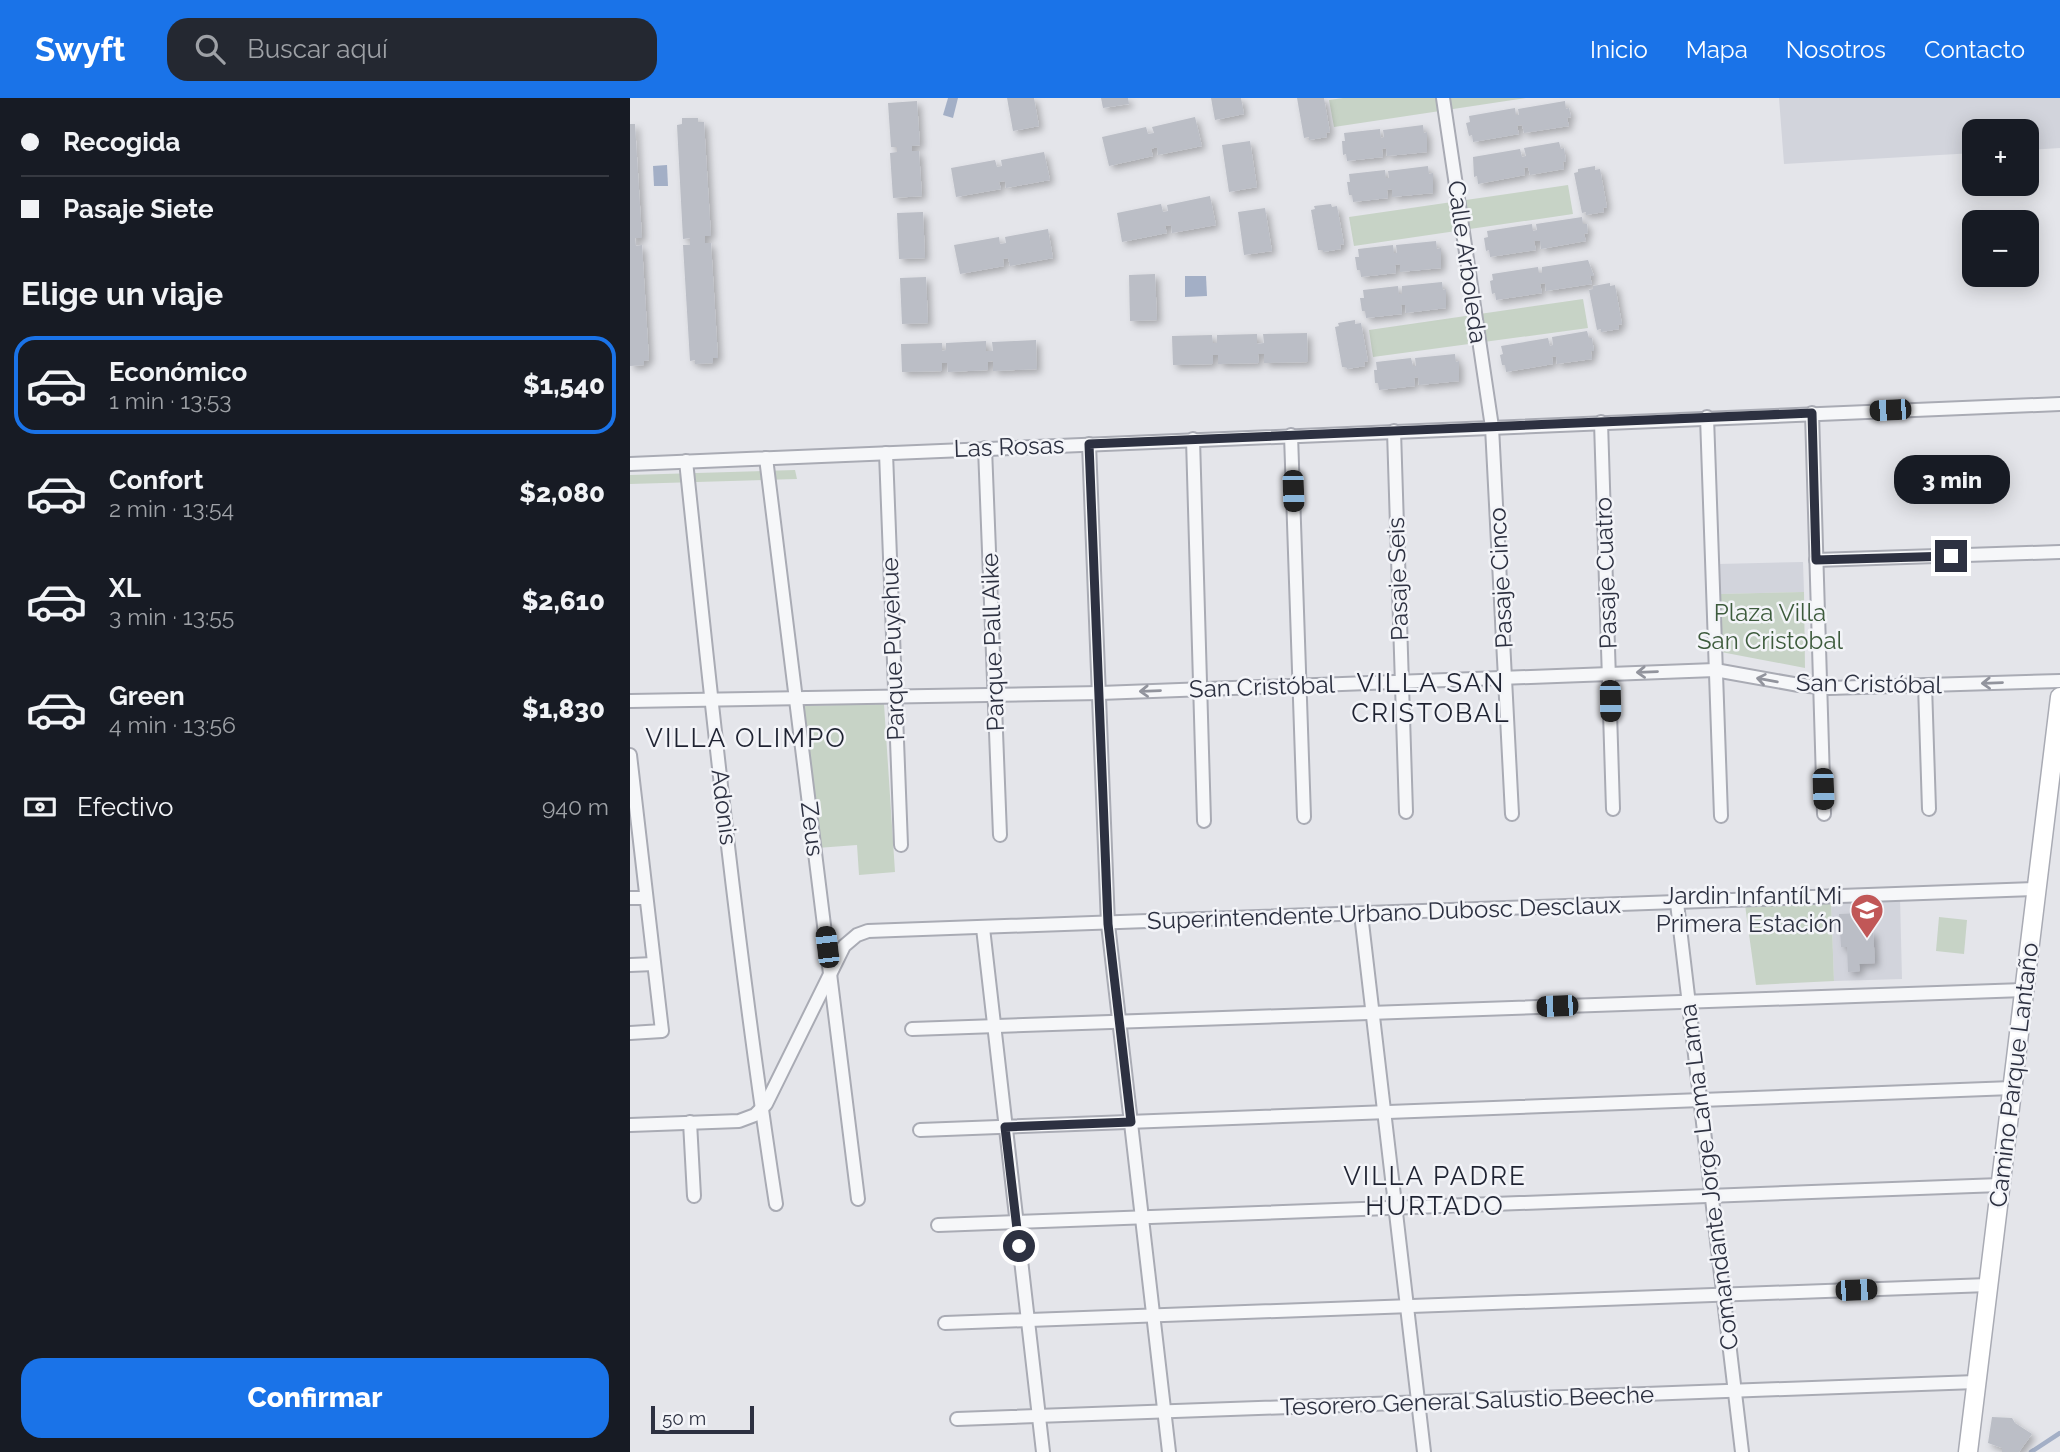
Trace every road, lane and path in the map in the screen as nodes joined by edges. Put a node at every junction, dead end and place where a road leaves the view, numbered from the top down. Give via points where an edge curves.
1 (1443, 98) edge
2 (2060, 404) edge
3 (1812, 413) junction
4 (1707, 417) junction
5 (1601, 422) junction
6 (1492, 427) junction
7 (1394, 431) junction
8 (1291, 435) junction
9 (1193, 439) junction
10 (1089, 444) junction
11 (985, 448) junction
12 (886, 453) junction
13 (766, 458) junction
14 (686, 461) junction
15 (630, 464) edge
16 (2060, 552) edge
17 (1816, 560) junction
18 (1715, 670) junction
19 (1609, 674) junction
20 (1506, 678) junction
21 (2060, 681) edge
22 (1401, 682) junction
23 (1300, 685) junction
24 (1925, 685) junction
25 (1820, 688) junction
26 (1200, 689) junction
27 (1100, 693) junction
28 (995, 695) junction
29 (895, 697) junction
30 (2060, 697) edge
31 (796, 699) junction
32 (630, 701) edge
33 (711, 701) junction
34 (630, 755) edge
35 (630, 761) edge
36 (1613, 809) dead end
37 (1929, 809) dead end
38 (1406, 812) dead end
39 (1513, 814) dead end
40 (1824, 814) dead end
41 (1721, 816) dead end
42 (1304, 817) dead end
43 (1204, 821) dead end
44 (634, 829) edge
45 (1000, 835) dead end
46 (901, 845) dead end
47 (2036, 889) junction
48 (630, 898) edge
49 (646, 898) junction
50 (1677, 903) junction
51 (1361, 914) junction
52 (1108, 924) junction
53 (983, 928) junction
54 (654, 964) junction
55 (630, 965) edge
56 (830, 974) junction
57 (2024, 990) junction
58 (1689, 1002) junction
59 (1372, 1013) junction
60 (1120, 1022) junction
61 (994, 1027) junction
62 (912, 1029) dead end
63 (630, 1033) edge
64 (2012, 1088) junction
65 (1700, 1100) junction
66 (761, 1110) junction
67 (1384, 1112) junction
68 (690, 1122) junction
69 (1131, 1122) junction
70 (630, 1125) edge
71 (1005, 1127) junction
72 (920, 1130) dead end
73 (2000, 1185) junction
74 (694, 1196) dead end
75 (1712, 1196) junction
76 (858, 1199) dead end
77 (776, 1204) dead end
78 (1395, 1208) junction
79 (1142, 1217) junction
80 (1016, 1222) junction
81 (938, 1225) dead end
82 (1988, 1284) junction
83 (1723, 1295) junction
84 (1407, 1306) junction
85 (1153, 1315) junction
86 (1028, 1320) junction
87 (945, 1323) dead end
88 (1976, 1382) junction
89 (1735, 1391) junction
90 (1418, 1402) junction
91 (1164, 1412) junction
92 (1038, 1416) junction
93 (957, 1419) dead end
94 (1043, 1452) edge
95 (1169, 1452) edge
96 (1424, 1452) edge
97 (1742, 1452) edge
98 (1968, 1452) edge

1 - 6 street, Calle Arboleda
2 - 3 street, Las Rosas
3 - 4 street, Las Rosas
3 - 17 street
4 - 5 street, Las Rosas
4 - 18 street
5 - 6 street, Las Rosas
5 - 19 street, Pasaje Cuatro
6 - 7 street, Las Rosas
6 - 20 street, Pasaje Cinco
7 - 8 street, Las Rosas
7 - 22 street, Pasaje Seis
8 - 9 street, Las Rosas
8 - 23 street
9 - 10 street, Las Rosas
9 - 26 street
10 - 11 street, Las Rosas
10 - 27 street
11 - 12 street, Las Rosas
11 - 28 street, Parque Pall Aike
12 - 13 street, Las Rosas
12 - 29 street, Parque Puyehue
13 - 14 street, Las Rosas
13 - 31 street, Zeus
14 - 15 street, Las Rosas
14 - 33 street, Adonis
16 - 17 street
17 - 25 street
18 -> 19 street, San Cristóbal
25 -> 18 street, San Cristóbal
18 - 41 street
19 - 20 street, San Cristóbal
19 - 36 street, Pasaje Cuatro
20 - 22 street, San Cristóbal
20 - 39 street, Pasaje Cinco
21 -> 24 street, San Cristóbal
22 - 23 street, San Cristóbal
22 - 38 street, Pasaje Seis
23 - 26 street, San Cristóbal
23 - 42 street
24 - 25 street, San Cristóbal
24 - 37 street
25 - 40 street
26 -> 27 street, San Cristóbal
26 - 43 street
27 - 28 street, San Cristóbal
27 - 52 street
28 - 29 street, San Cristóbal
28 - 45 street, Parque Pall Aike
29 - 31 street, San Cristóbal
29 - 46 street, Parque Puyehue
30 - 47 main road, Camino Parque Lantaño
31 - 33 street, San Cristóbal
31 - 56 street, Zeus
32 - 33 street, San Cristóbal
33 - 66 street, Adonis
34 - 35 street
35 - 44 street
44 - 49 street
47 - 50 street, Superintendente Urbano Dubosc Desclaux
47 - 57 main road, Camino Parque Lantaño
48 - 49 street
49 - 54 street
50 - 51 street, Superintendente Urbano Dubosc Desclaux
50 - 58 street, Comandante Jorge Lama Lama
51 - 52 street, Superintendente Urbano Dubosc Desclaux
51 - 59 street
52 - 53 street, Superintendente Urbano Dubosc Desclaux
52 - 60 street
53 - 56 street, Superintendente Urbano Dubosc Desclaux via 863,932 844,946
53 - 61 street
54 - 55 street
54 - 63 street via 662,1031
56 - 66 street, Superintendente Urbano Dubosc Desclaux
56 - 76 street, Zeus
57 - 58 street
57 - 64 main road, Camino Parque Lantaño
58 - 59 street
58 - 65 street, Comandante Jorge Lama Lama
59 - 60 street
59 - 67 street
60 - 61 street
60 - 69 street
61 - 62 street
61 - 71 street
64 - 65 street
64 - 73 main road, Camino Parque Lantaño
65 - 67 street
65 - 75 street, Comandante Jorge Lama Lama
66 - 68 street via 739,1121
66 - 77 street, Adonis
67 - 69 street
67 - 78 street
68 - 70 street
68 - 74 street
69 - 71 street
69 - 79 street
71 - 72 street
71 - 80 street
73 - 75 street
73 - 82 main road, Camino Parque Lantaño
75 - 78 street
75 - 83 street, Comandante Jorge Lama Lama
78 - 79 street
78 - 84 street
79 - 80 street
79 - 85 street
80 - 81 street
80 - 86 street
82 - 83 street
82 - 88 main road, Camino Parque Lantaño
83 - 84 street
83 - 89 street, Comandante Jorge Lama Lama
84 - 85 street
84 - 90 street
85 - 86 street
85 - 91 street
86 - 87 street
86 - 92 street
88 - 89 street, Tesorero General Salustio Beeche
88 - 98 main road, Camino Parque Lantaño
89 - 90 street, Tesorero General Salustio Beeche
89 - 97 street, Comandante Jorge Lama Lama
90 - 91 street, Tesorero General Salustio Beeche
90 - 96 street
91 - 92 street, Tesorero General Salustio Beeche
91 - 95 street
92 - 93 street, Tesorero General Salustio Beeche
92 - 94 street

